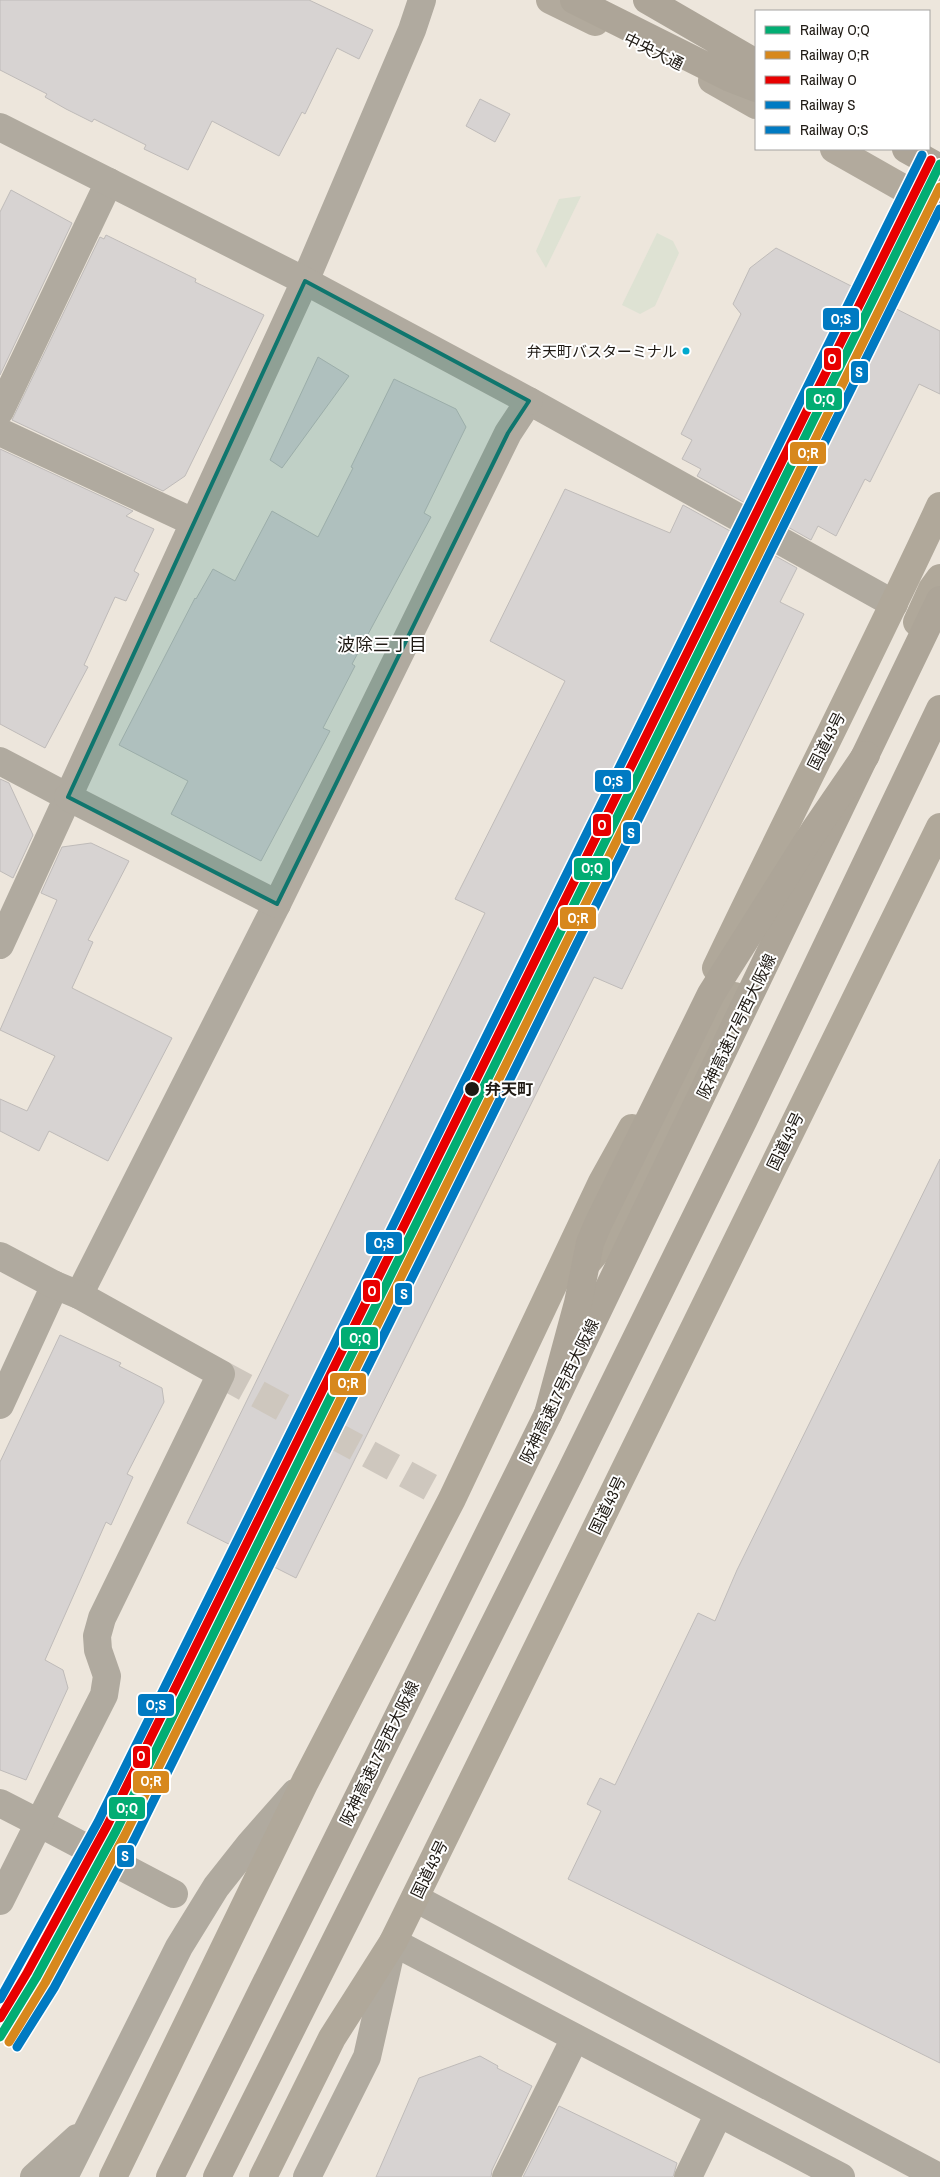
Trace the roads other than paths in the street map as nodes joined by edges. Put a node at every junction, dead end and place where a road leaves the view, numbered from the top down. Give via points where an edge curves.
1 (422, 0) edge
2 (550, 0) edge
3 (574, 0) edge
4 (647, 0) edge
5 (755, 62) edge
6 (755, 88) edge
7 (755, 104) edge
8 (0, 127) edge
9 (836, 150) edge
10 (908, 150) edge
11 (940, 168) edge
12 (109, 182) junction
13 (940, 209) edge
14 (305, 281) junction
15 (529, 401) junction
16 (0, 411) edge
17 (0, 432) edge
18 (940, 506) edge
19 (193, 522) junction
20 (940, 578) edge
21 (940, 600) edge
22 (894, 604) junction
23 (940, 709) edge
24 (866, 755) junction
25 (0, 761) edge
26 (68, 797) junction
27 (940, 827) edge
28 (277, 904) junction
29 (0, 944) edge
30 (0, 1256) edge
31 (67, 1290) junction
32 (536, 1324) junction
33 (0, 1405) edge
34 (548, 1414) junction
35 (305, 1782) junction
36 (0, 1803) edge
37 (39, 1823) junction
38 (174, 1894) dead end
39 (415, 1898) junction
40 (0, 1901) edge
41 (393, 1942) junction
42 (575, 2038) junction
43 (719, 2113) junction
44 (87, 2129) junction
45 (34, 2177) edge
46 (64, 2177) edge
47 (113, 2177) edge
48 (170, 2177) edge
49 (217, 2177) edge
50 (263, 2177) edge
51 (307, 2177) edge
52 (506, 2177) edge
53 (688, 2177) edge
54 (841, 2177) edge
55 (939, 2177) edge

1 - 14 street
2 - 7 main road, 中央大通
3 - 6 highway
4 - 5 highway
8 - 12 street
9 - 13 main road
10 - 11 highway
12 - 14 street
12 - 16 street
14 - 15 street
14 - 19 street
15 - 22 street
15 - 28 street via 508,433
17 - 19 street
18 - 22 highway, 国道43号
19 - 26 street
20 - 32 highway, 国道43号 via 754,959 618,1226
21 - 24 highway, 阪神高速17号西大阪線
22 - 32 highway, 国道43号 via 692,1020 602,1182
23 - 49 highway via 736,1137
24 - 34 highway, 阪神高速17号西大阪線, bridge
24 - 34 highway, bridge via 711,994 598,1224 590,1243 578,1303
25 - 26 street
26 - 28 street
26 - 29 street
27 - 39 highway, 国道43号
28 - 31 street
30 - 31 street
31 - 33 street
31 - 37 street via 220,1374 102,1618 97,1636 107,1676 104,1695
32 - 35 highway, 国道43号 via 452,1499
34 - 48 highway, 阪神高速17号西大阪線
35 - 44 street via 216,1887 179,1946
35 - 47 highway, 国道43号
36 - 37 street
37 - 38 street
37 - 40 street
39 - 41 highway, 国道43号
39 - 55 street
41 - 42 street
41 - 50 highway, 国道43号 via 332,2038
41 - 51 street via 367,2057
42 - 43 street
42 - 52 street
43 - 53 street
43 - 54 street
44 - 45 street
44 - 46 street

